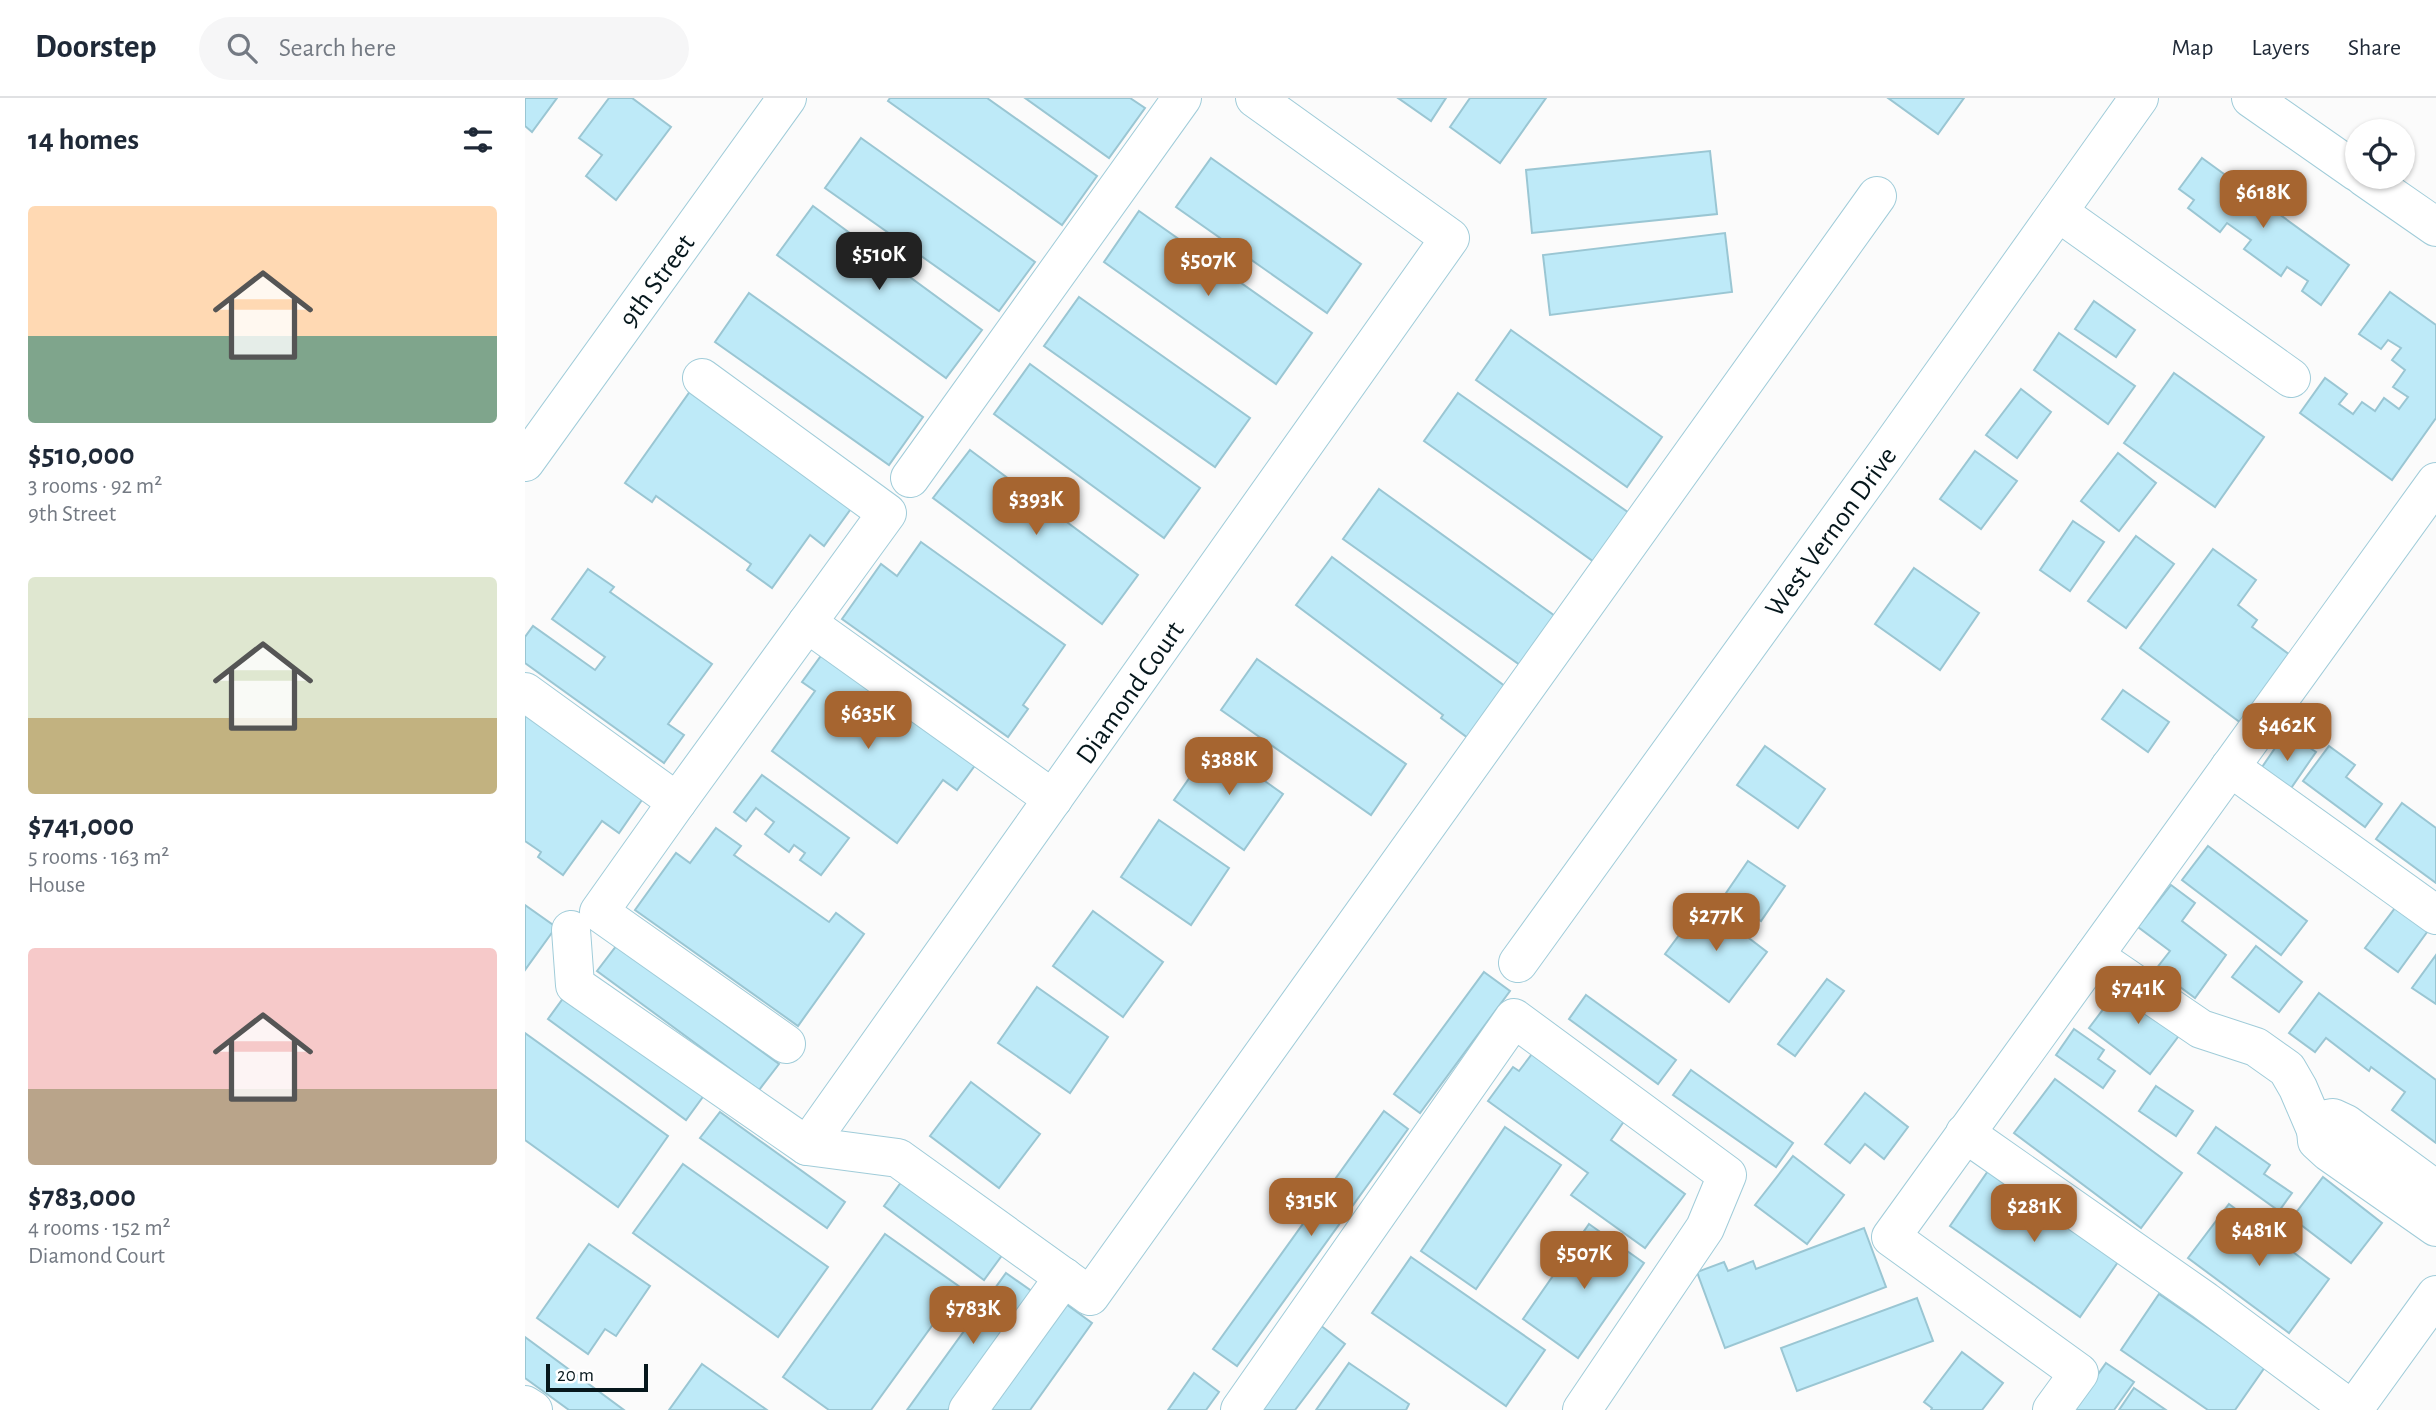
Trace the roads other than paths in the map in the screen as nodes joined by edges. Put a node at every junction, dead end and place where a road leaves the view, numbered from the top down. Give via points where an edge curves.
1 (787, 98) edge
2 (1182, 98) edge
3 (1255, 98) edge
4 (2140, 98) edge
5 (2251, 98) edge
6 (2345, 164) edge
7 (2381, 189) edge
8 (1877, 196) dead end
9 (2058, 212) junction
10 (2436, 227) edge
11 (702, 378) dead end
12 (2291, 378) dead end
13 (525, 462) edge
14 (910, 478) dead end
15 (2433, 492) edge
16 (807, 623) junction
17 (525, 692) edge
18 (2230, 767) junction
19 (1053, 799) junction
20 (677, 802) junction
21 (2436, 915) edge
22 (571, 930) dead end
23 (2094, 956) junction
24 (1518, 963) dead end
25 (786, 1044) dead end
26 (2316, 1130) junction
27 (1965, 1133) junction
28 (807, 1146) junction
29 (2436, 1190) edge
30 (2436, 1227) edge
31 (1064, 1277) junction
32 (2436, 1295) edge
33 (525, 1405) edge
34 (533, 1410) edge
35 (968, 1410) edge
36 (1240, 1410) edge
37 (1582, 1410) edge
38 (2052, 1410) edge
39 (2352, 1410) edge

1 - 13 street, 9th Street
2 - 14 street
3 - 19 street, Diamond Court via 1450,238
4 - 9 street, West Vernon Drive
5 - 6 street
7 - 10 street
8 - 31 street via 1090,1296
9 - 12 street
9 - 24 street, West Vernon Drive
11 - 16 street via 887,513
15 - 18 street
16 - 19 street
16 - 20 street
17 - 20 street
18 - 21 street
18 - 23 street
19 - 28 street, Diamond Court
20 - 25 street via 599,912
22 - 28 street via 575,985
23 - 26 street via 2201,1029 2256,1047 2287,1069
23 - 27 street
26 - 29 street via 2322,1120 2333,1118 2347,1124
26 - 30 street via 2317,1141 2329,1152
27 - 38 street via 1891,1237 2079,1373
27 - 39 street
28 - 31 street via 898,1158
31 - 35 street
32 - 39 street
33 - 34 street
36 - 37 street via 1514,1018 1727,1175 1705,1228

